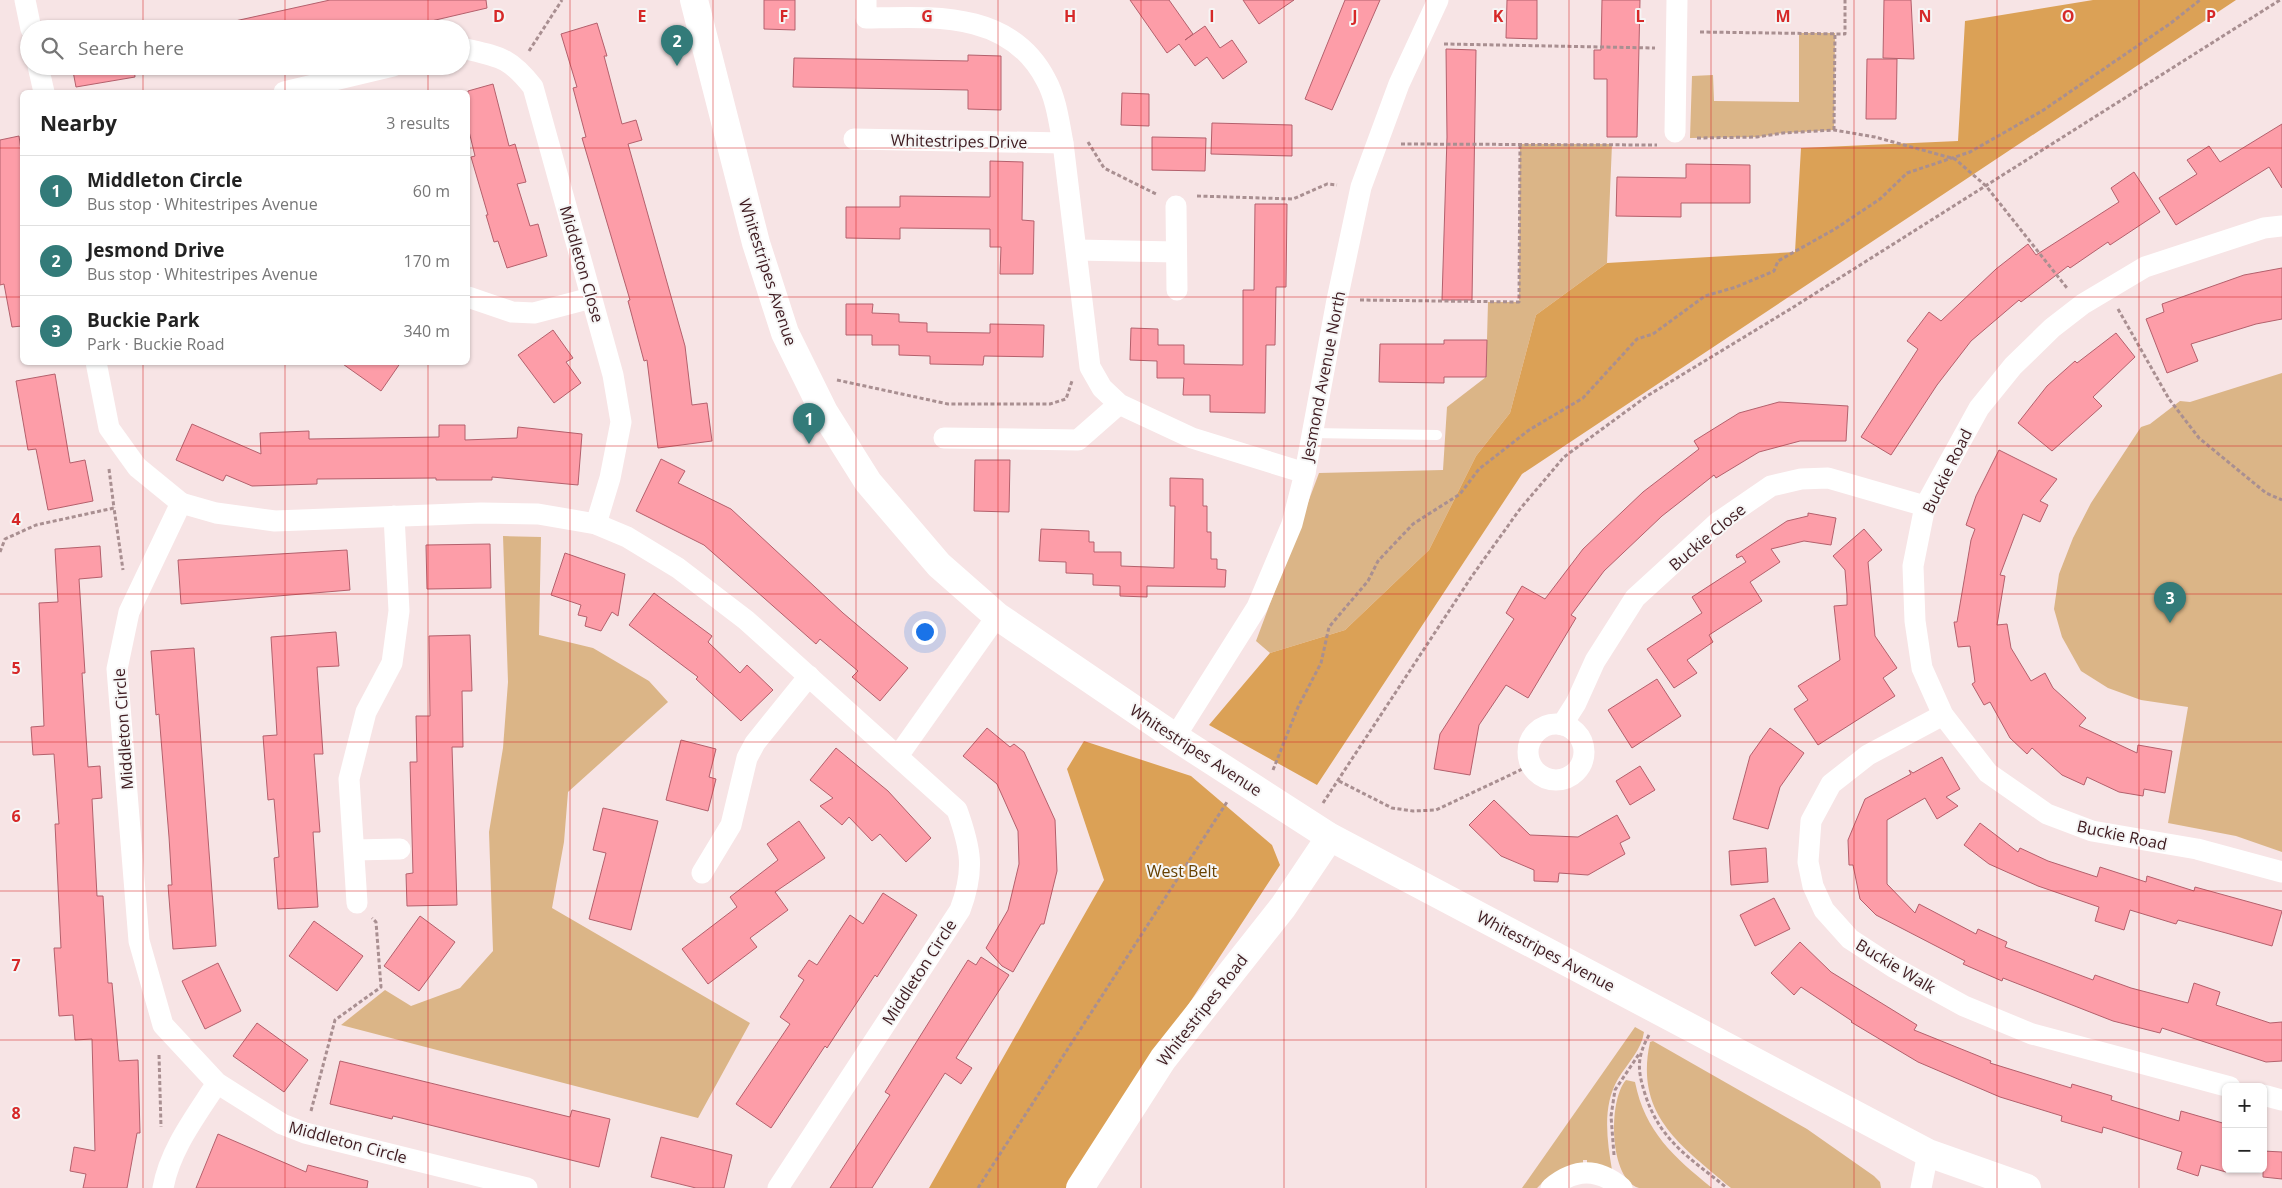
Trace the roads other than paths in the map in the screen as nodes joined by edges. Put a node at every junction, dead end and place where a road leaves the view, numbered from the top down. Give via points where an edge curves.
1 (25, 0) edge
2 (694, 0) edge
3 (866, 0) edge
4 (1438, 0) edge
5 (1677, 0) edge
6 (937, 9) edge
7 (29, 20) edge
8 (470, 50) edge
9 (40, 75) edge
10 (355, 75) edge
11 (44, 90) edge
12 (292, 90) edge
13 (1676, 132) road end
14 (854, 140) dead end
15 (1063, 143) junction
16 (1168, 201) road end
17 (2282, 226) edge
18 (1076, 250) junction
19 (1176, 252) junction
20 (1177, 290) dead end
21 (470, 298) edge
22 (591, 298) junction
23 (97, 365) edge
24 (1119, 404) junction
25 (1311, 433) junction
26 (1437, 434) dead end
27 (944, 438) dead end
28 (1305, 473) junction
29 (181, 503) junction
30 (1925, 506) junction
31 (394, 516) junction
32 (596, 524) junction
33 (997, 616) junction
34 (809, 676) junction
35 (1943, 716) junction
36 (1562, 725) junction
37 (1175, 737) junction
38 (898, 756) junction
39 (1330, 837) junction
40 (400, 849) dead end
41 (354, 850) junction
42 (2282, 872) edge
43 (702, 873) dead end
44 (357, 903) road end
45 (217, 1083) junction
46 (2222, 1085) edge
47 (2267, 1096) edge
48 (2282, 1100) edge
49 (1928, 1153) junction
50 (163, 1188) edge
51 (527, 1188) edge
52 (778, 1188) edge
53 (1080, 1188) edge
54 (1551, 1188) edge
55 (1622, 1188) edge
56 (1920, 1188) edge
57 (2027, 1188) edge

1 - 7 street
2 - 33 street, Whitestripes Avenue via 756,243 785,332 805,377 868,482 939,565
3 - 6 street via 866,18
4 - 25 street, Jesmond Avenue North via 1399,84 1360,187
5 - 13 street
6 - 15 street via 993,28 1020,44 1046,80
8 - 22 street, Middleton Close via 500,56 518,68 533,87
9 - 11 street
10 - 12 street
14 - 15 street, Whitestripes Drive
15 - 18 street
16 - 19 street
17 - 30 street, Buckie Road via 2264,228 2145,267 2083,304 2052,328 1979,408
18 - 19 street
18 - 24 street via 1090,367 1102,388
19 - 20 street
21 - 22 street via 512,312 534,313
22 - 32 street, Middleton Close via 613,374 621,422 610,478
23 - 29 street via 109,428 138,467
24 - 27 street via 1078,440
24 - 28 street via 1192,438
25 - 26 lane
25 - 28 street, Jesmond Avenue North
28 - 37 street, Jesmond Avenue North via 1292,524 1257,607
29 - 31 street, Middleton Circle via 216,513 275,521
29 - 45 street, Middleton Circle via 129,612 117,669 139,941 163,1025
30 - 35 street, Buckie Road via 1914,566 1915,621 1922,668
30 - 36 street, Buckie Close via 1828,478 1801,479 1771,486 1718,523 1635,598 1595,661
31 - 32 street, Middleton Circle via 538,514
31 - 41 street via 399,611 392,663 366,712 349,778
32 - 34 street, Middleton Circle via 628,537 678,568 746,620
33 - 37 street, Whitestripes Avenue
33 - 38 street
34 - 38 street, Middleton Circle
34 - 43 street via 755,743 747,758 731,825
35 - 42 street, Buckie Road via 1988,773 2047,814 2092,831 2197,850
35 - 46 street, Buckie Walk via 1868,755 1831,784 1811,821 1808,862 1824,910 1850,939 1964,1006 2032,1034
36 - 36 street via 1544,727 1536,732 1528,748 1531,765 1546,779 1566,778 1575,773 1584,755 1578,736
37 - 39 street, Whitestripes Avenue via 1241,780 1315,809
38 - 52 street, Middleton Circle via 957,810 967,837 971,864 968,888 960,910
39 - 49 street, Whitestripes Avenue
39 - 53 street, Whitestripes Road via 1282,907 1164,1058
40 - 41 street
41 - 44 street
45 - 50 street via 185,1133 166,1172
45 - 51 street, Middleton Circle via 282,1124 305,1133
47 - 48 street
49 - 56 street
49 - 57 street, Whitestripes Avenue
54 - 55 street via 1564,1177 1582,1173 1602,1175

